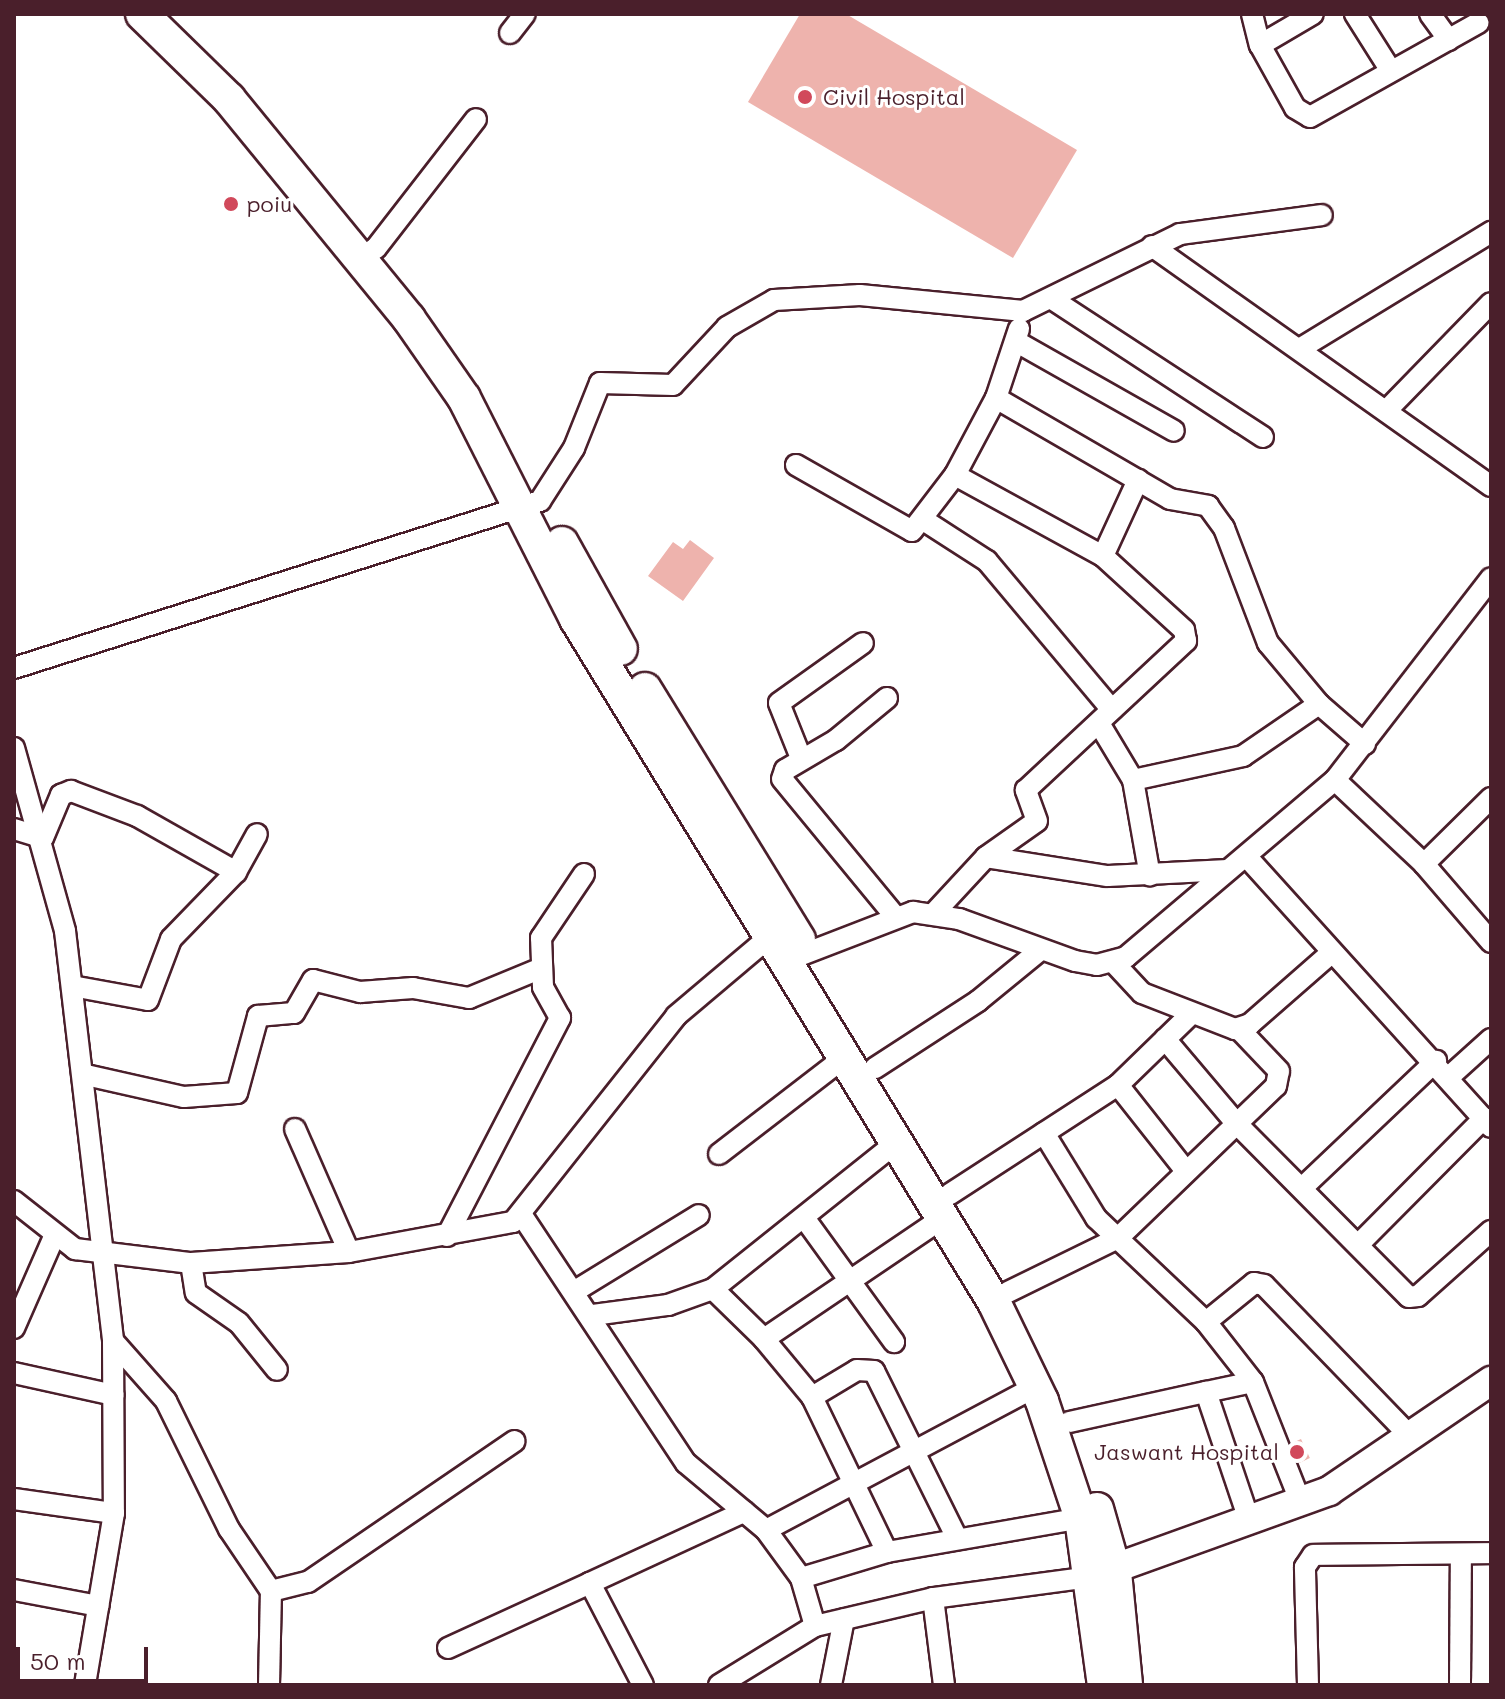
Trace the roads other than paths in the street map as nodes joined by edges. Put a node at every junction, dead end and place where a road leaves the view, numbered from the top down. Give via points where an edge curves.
1 (142, 14) edge
2 (174, 14) edge
3 (525, 14) edge
4 (1252, 14) edge
5 (1313, 14) edge
6 (1355, 14) edge
7 (1430, 14) edge
8 (1478, 23) dead end
9 (510, 33) dead end
10 (1449, 40) junction
11 (1260, 45) junction
12 (1391, 71) junction
13 (476, 119) dead end
14 (297, 166) junction
15 (1322, 215) dead end
16 (1491, 232) edge
17 (1152, 246) junction
18 (368, 254) junction
19 (1052, 299) junction
20 (1491, 303) edge
21 (1023, 311) junction
22 (1017, 342) junction
23 (1301, 348) junction
24 (996, 398) junction
25 (1387, 410) junction
26 (1174, 431) dead end
27 (1263, 437) dead end
28 (796, 465) dead end
29 (955, 475) junction
30 (1138, 480) junction
31 (1491, 486) edge
32 (530, 505) junction
33 (925, 521) junction
34 (1103, 556) junction
35 (1491, 578) edge
36 (863, 643) dead end
37 (14, 668) edge
38 (887, 698) dead end
39 (1319, 704) junction
40 (1106, 718) junction
41 (1365, 744) junction
42 (14, 748) edge
43 (801, 758) junction
44 (1133, 780) junction
45 (1335, 780) junction
46 (1491, 798) edge
47 (14, 829) edge
48 (257, 834) dead end
49 (43, 838) junction
50 (1246, 856) junction
51 (986, 857) junction
52 (1424, 864) junction
53 (1228, 870) junction
54 (236, 872) junction
55 (584, 874) dead end
56 (1150, 876) junction
57 (935, 912) junction
58 (894, 915) junction
59 (1487, 928) edge
60 (788, 942) junction
61 (1039, 951) junction
62 (1331, 953) junction
63 (1114, 963) junction
64 (539, 969) junction
65 (72, 986) junction
66 (1189, 1016) junction
67 (1239, 1029) junction
68 (1165, 1039) junction
69 (1491, 1039) edge
70 (845, 1057) junction
71 (875, 1068) junction
72 (1443, 1069) junction
73 (86, 1075) junction
74 (1118, 1085) junction
75 (1488, 1122) edge
76 (1236, 1123) junction
77 (295, 1129) dead end
78 (1044, 1133) junction
79 (897, 1142) junction
80 (719, 1154) dead end
81 (1186, 1171) junction
82 (1302, 1188) junction
83 (14, 1201) edge
84 (946, 1206) junction
85 (699, 1215) dead end
86 (523, 1217) junction
87 (805, 1219) junction
88 (1491, 1231) edge
89 (447, 1236) junction
90 (54, 1237) junction
91 (1118, 1238) junction
92 (1358, 1245) junction
93 (349, 1252) junction
94 (106, 1254) junction
95 (191, 1263) junction
96 (850, 1281) junction
97 (713, 1289) junction
98 (575, 1291) junction
99 (1008, 1292) junction
100 (593, 1315) junction
101 (1206, 1322) junction
102 (14, 1328) edge
103 (764, 1339) junction
104 (113, 1341) junction
105 (894, 1342) dead end
106 (277, 1370) dead end
107 (14, 1373) edge
108 (1491, 1381) edge
109 (1253, 1382) junction
110 (1035, 1387) junction
111 (1206, 1392) junction
112 (114, 1395) junction
113 (812, 1397) junction
114 (1069, 1422) junction
115 (1410, 1436) junction
116 (515, 1441) dead end
117 (911, 1450) junction
118 (853, 1484) junction
119 (14, 1499) edge
120 (1301, 1503) junction
121 (744, 1512) junction
122 (114, 1513) junction
123 (1081, 1518) junction
124 (1250, 1523) junction
125 (766, 1530) junction
126 (957, 1538) junction
127 (887, 1552) junction
128 (1491, 1553) edge
129 (1461, 1554) junction
130 (1103, 1574) junction
131 (801, 1578) junction
132 (590, 1583) junction
133 (14, 1590) edge
134 (271, 1591) junction
135 (933, 1598) junction
136 (99, 1606) junction
137 (844, 1619) junction
138 (815, 1626) junction
139 (448, 1648) dead end
140 (85, 1685) edge
141 (269, 1685) edge
142 (643, 1685) edge
143 (719, 1685) edge
144 (831, 1685) edge
145 (944, 1685) edge
146 (1104, 1685) edge
147 (1126, 1685) edge
148 (1308, 1685) edge
149 (1460, 1685) edge

1 - 14 main road
2 - 14 main road
3 - 9 street
4 - 11 street
5 - 11 street
6 - 12 street
7 - 10 street
8 - 10 street
10 - 12 street
11 - 12 street via 1295,108 1310,117
13 - 18 street
14 - 18 main road
15 - 17 street via 1211,226
16 - 23 street
17 - 19 street
17 - 23 street
18 - 32 main road via 481,388
19 - 21 street
19 - 27 street
20 - 25 street
21 - 22 street
21 - 32 street via 860,295 774,300 727,327 673,385 600,383 574,448
22 - 24 street
22 - 26 street
23 - 25 street
24 - 29 street
24 - 30 street
25 - 31 street
28 - 33 street via 906,529 917,530
29 - 33 street
29 - 34 street
30 - 34 street
30 - 39 street via 1215,513 1259,628
32 - 37 street
32 - 60 main road
33 - 40 street via 987,561
34 - 40 street via 1186,634
35 - 41 street
36 - 43 street via 779,703
38 - 43 street via 836,740
39 - 41 street
39 - 44 street via 1243,756
40 - 44 street
40 - 51 street via 1025,792 1036,823
41 - 45 street
42 - 49 street
43 - 58 street via 783,774 788,791
44 - 56 street
45 - 50 street
45 - 52 street
46 - 52 street
47 - 49 street
48 - 54 street
49 - 54 street via 61,795 71,791 137,816
49 - 65 street
50 - 53 street
50 - 62 street
51 - 56 street
51 - 57 street
52 - 59 street
53 - 56 street
53 - 63 street
54 - 65 street via 177,930 146,1002
55 - 64 street via 544,930
57 - 58 street
57 - 61 street
58 - 60 street
60 - 70 main road
60 - 71 main road
60 - 86 street via 668,1025
61 - 63 street via 1097,965
61 - 71 street via 978,1001
62 - 67 street
62 - 72 street
63 - 66 street via 1134,987
64 - 73 street via 469,998 413,988 360,992 313,980 294,1013 258,1016 237,1093 184,1097
64 - 89 street via 560,1018
65 - 73 street
66 - 67 street
66 - 68 street
67 - 76 street via 1281,1076
68 - 74 street
68 - 76 street
69 - 72 street
70 - 79 main road
70 - 80 street
71 - 84 main road
72 - 75 street
72 - 82 street
73 - 94 street
74 - 78 street
74 - 81 street
75 - 92 street
76 - 81 street
76 - 82 street
77 - 93 street
78 - 84 street
78 - 91 street via 1091,1212
79 - 84 main road
79 - 87 street
81 - 91 street
82 - 92 street
83 - 90 street
84 - 96 street
84 - 99 main road
84 - 110 main road
85 - 98 street
86 - 89 street
86 - 98 street
87 - 96 street
87 - 97 street
88 - 92 street via 1415,1298
89 - 93 street
90 - 94 street
90 - 102 street
91 - 99 street
91 - 101 street
93 - 95 street
94 - 95 street
94 - 104 street
95 - 106 street via 196,1293 239,1323
96 - 103 street
96 - 105 street
97 - 100 street via 652,1309
97 - 103 street
98 - 100 street
99 - 114 main road via 1057,1385
100 - 121 street via 686,1463
101 - 109 street
101 - 115 street via 1254,1283 1264,1285
103 - 113 street
104 - 112 street
104 - 134 street via 166,1401 229,1529
107 - 112 street
108 - 115 street
109 - 111 street
109 - 120 street
110 - 117 street
110 - 123 main road
111 - 114 street
111 - 124 street
112 - 122 street
113 - 117 street via 869,1368
113 - 118 street
114 - 130 main road
115 - 120 street
116 - 134 street via 308,1582
117 - 118 street
117 - 126 street
118 - 125 street
118 - 127 street
119 - 122 street
120 - 124 street
121 - 125 street
121 - 132 street
122 - 136 street
123 - 126 street
123 - 130 main road
124 - 130 street
125 - 131 street
126 - 127 street
127 - 131 street
128 - 129 street
129 - 148 street via 1327,1551 1308,1558
129 - 149 street
130 - 135 street
130 - 146 main road
130 - 147 main road
131 - 138 street
132 - 139 street
132 - 142 street
133 - 136 street
134 - 141 street
135 - 137 street
135 - 145 street
136 - 140 street
137 - 138 street
137 - 144 street
138 - 143 street

